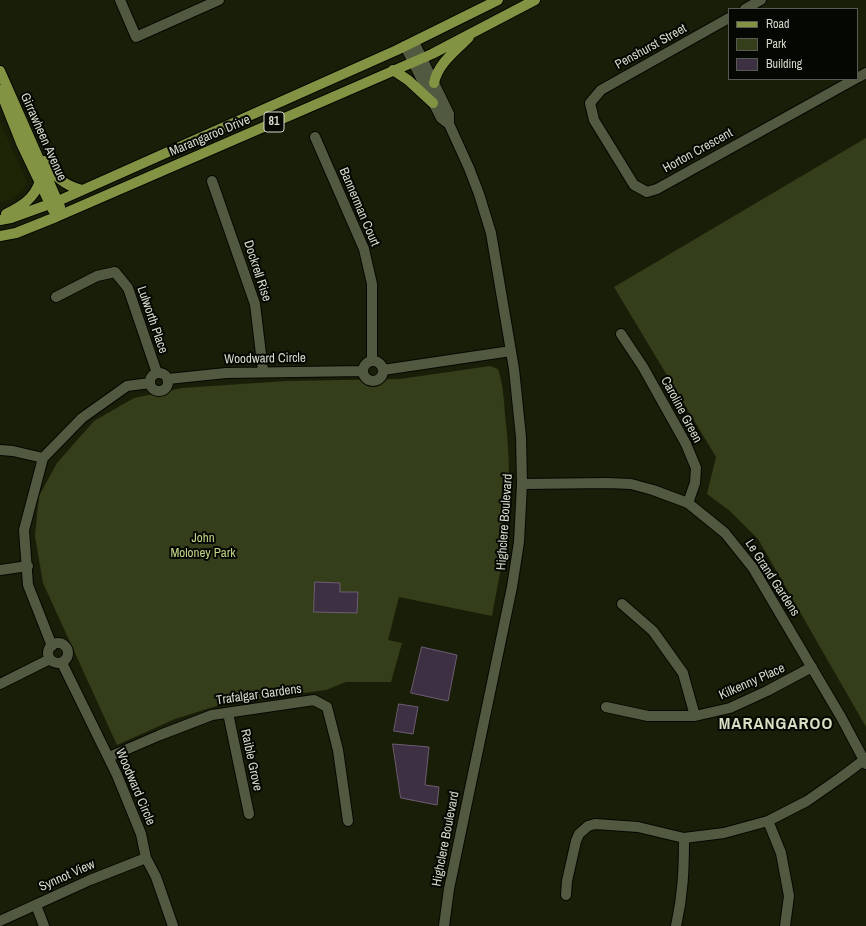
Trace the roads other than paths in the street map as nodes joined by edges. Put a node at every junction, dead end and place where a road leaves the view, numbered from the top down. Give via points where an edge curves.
1 (120, 0) edge
2 (219, 0) edge
3 (498, 0) edge
4 (534, 0) edge
5 (762, 0) edge
6 (748, 8) edge
7 (728, 19) edge
8 (473, 33) junction
9 (410, 44) junction
10 (417, 60) junction
11 (393, 70) junction
12 (0, 71) edge
13 (852, 80) edge
14 (434, 82) junction
15 (0, 90) edge
16 (433, 103) junction
17 (590, 103) joint
18 (449, 124) junction
19 (315, 137) dead end
20 (32, 145) junction
21 (40, 181) junction
22 (212, 181) dead end
23 (82, 190) junction
24 (54, 203) junction
25 (0, 216) edge
26 (59, 216) junction
27 (0, 220) edge
28 (0, 236) edge
29 (56, 297) dead end
30 (621, 334) dead end
31 (511, 351) junction
32 (372, 361) junction
33 (383, 370) junction
34 (263, 371) junction
35 (363, 371) junction
36 (157, 373) junction
37 (168, 379) junction
38 (150, 384) junction
39 (0, 450) edge
40 (43, 458) junction
41 (522, 484) junction
42 (688, 503) junction
43 (28, 566) junction
44 (0, 570) edge
45 (622, 604) dead end
46 (52, 646) junction
47 (50, 659) junction
48 (62, 663) junction
49 (812, 667) junction
50 (0, 684) edge
51 (606, 707) dead end
52 (228, 713) junction
53 (695, 716) junction
54 (109, 757) junction
55 (865, 762) edge
56 (249, 814) dead end
57 (348, 821) dead end
58 (768, 821) junction
59 (684, 838) junction
60 (146, 858) junction
61 (566, 895) dead end
62 (36, 905) junction
63 (0, 921) edge
64 (44, 926) edge
65 (173, 926) edge
66 (444, 926) edge
67 (676, 926) edge
68 (785, 926) edge

1 - 2 street via 136,37
3 - 9 main road, Marangaroo Drive / 81
4 - 8 main road, Marangaroo Drive / 81
5 - 6 street
7 - 17 street, Penshurst Street via 601,90
8 - 10 main road, Marangaroo Drive / 81
8 - 14 main road via 442,65
9 - 10 street, Highclere Boulevard
9 - 23 main road, Marangaroo Drive / 81
10 - 11 main road, Marangaroo Drive / 81
10 - 14 street, Highclere Boulevard
10 - 16 street, Highclere Boulevard
11 - 16 main road
11 - 26 main road, Marangaroo Drive / 81
12 - 20 main road, Girrawheen Avenue
13 - 17 street, Horton Crescent via 657,189 646,192 634,184 594,120
14 - 18 street, Highclere Boulevard via 449,114
15 - 21 main road, Girrawheen Avenue via 21,143
16 - 18 street, Highclere Boulevard via 441,118
18 - 31 street, Highclere Boulevard via 486,212
19 - 32 street, Bannerman Court via 364,249 372,284
20 - 23 main road via 58,178 67,185
20 - 24 main road, Girrawheen Avenue
21 - 24 main road, Girrawheen Avenue
21 - 25 main road via 37,191 28,201
22 - 34 street, Dockrell Rise via 255,304
23 - 24 main road, Marangaroo Drive / 81
24 - 26 main road, Girrawheen Avenue
24 - 27 main road, Marangaroo Drive / 81
26 - 28 main road, Marangaroo Drive / 81
29 - 36 street, Lulworth Place via 97,276 115,272 128,288
30 - 42 street, Caroline Green via 643,366 686,444 696,468 695,483
31 - 33 street
31 - 41 street, Highclere Boulevard via 521,437
32 - 33 street via 379,363
32 - 35 street via 365,365
33 - 35 street via 380,378 372,381 365,378
34 - 35 street, Woodward Circle
34 - 37 street, Woodward Circle
36 - 37 street via 164,374
36 - 38 street via 151,377
37 - 38 street via 167,387 160,392 153,390
38 - 40 street via 127,386 82,418
39 - 40 street via 13,450
40 - 43 street via 24,530
41 - 42 street, Le Grand Gardens via 631,484
41 - 66 street, Highclere Boulevard via 519,542 512,587 459,837
42 - 49 street, Le Grand Gardens via 725,533 753,568
43 - 44 street
43 - 46 street via 28,585
45 - 53 street via 652,632 684,673
46 - 47 street via 48,652
46 - 48 street via 61,644 67,648 68,655
47 - 48 street via 55,663
47 - 50 street
48 - 54 street, Woodward Circle
49 - 53 street, Kilkenny Place via 730,708
49 - 55 street, Le Grand Gardens
51 - 53 street, Kilkenny Place via 648,716
52 - 54 street, Trafalgar Gardens via 212,715
52 - 56 street, Raible Grove
52 - 57 street, Trafalgar Gardens via 314,700 327,707 338,750
54 - 60 street, Woodward Circle via 141,834
55 - 58 street via 807,801
58 - 59 street via 724,833
58 - 68 street via 781,853 790,896
59 - 61 street via 638,827 595,824 588,826 579,834 576,841
59 - 67 street via 684,878
60 - 62 street, Synnot View
60 - 65 street, Woodward Circle via 156,877
62 - 63 street, Synnot View
62 - 64 street

